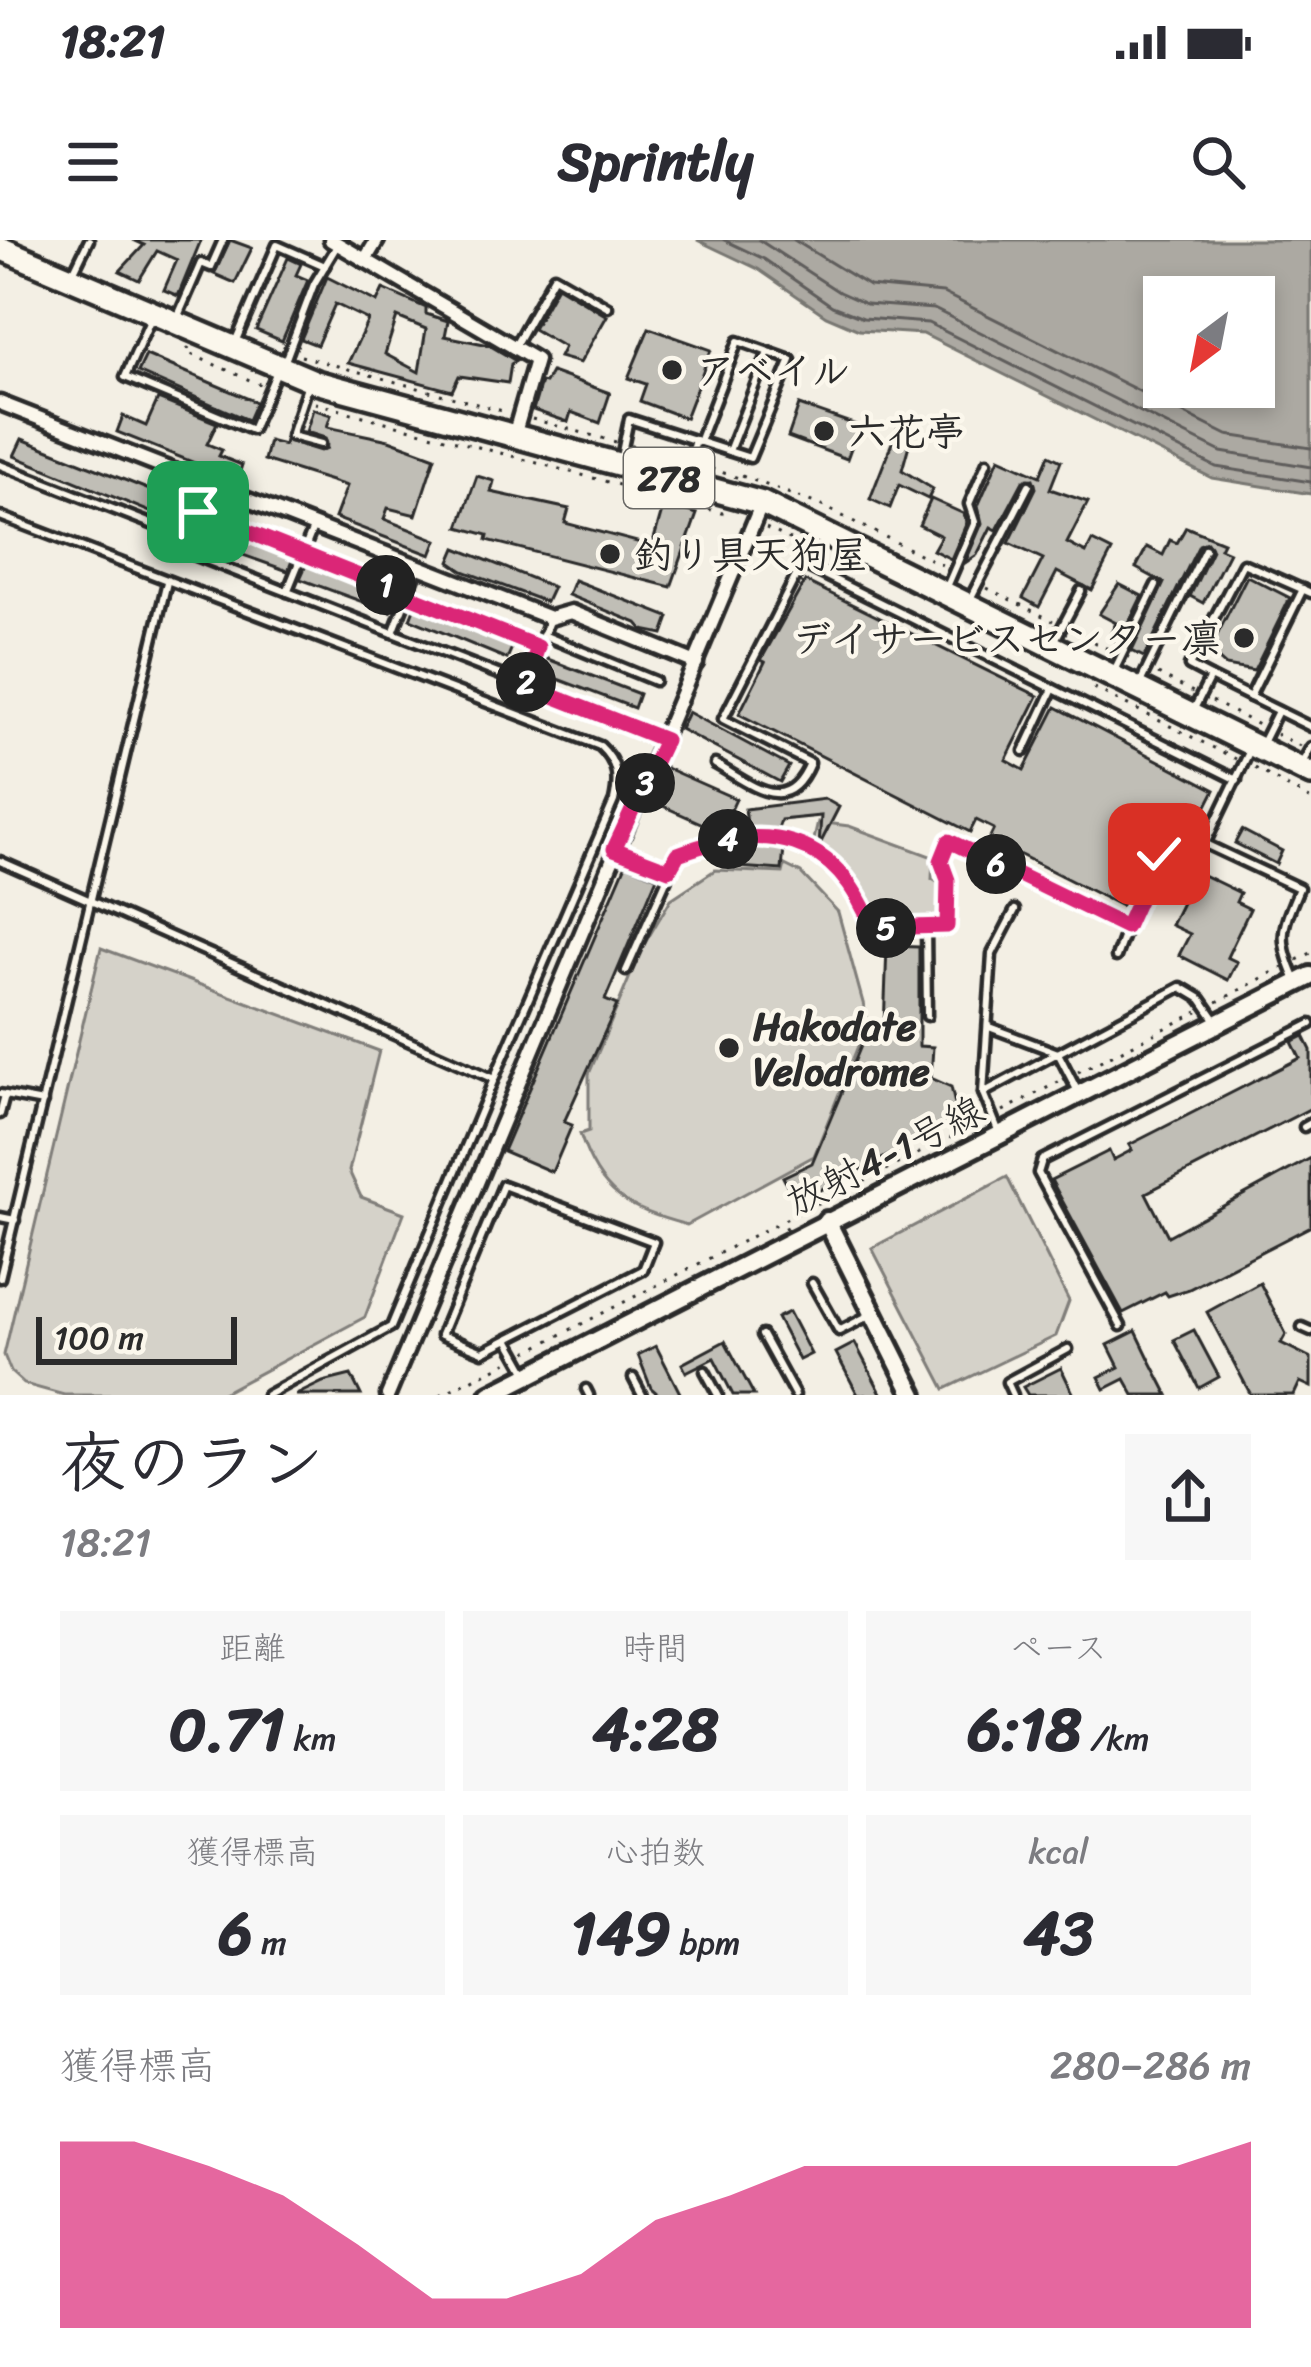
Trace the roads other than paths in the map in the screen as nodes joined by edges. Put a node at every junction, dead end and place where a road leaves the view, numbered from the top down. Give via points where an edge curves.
1 (89, 240) edge
2 (223, 240) edge
3 (377, 240) edge
4 (334, 242) edge
5 (1, 245) edge
6 (365, 260) junction
7 (325, 266) junction
8 (70, 278) junction
9 (608, 307) dead end
10 (152, 314) junction
11 (175, 324) junction
12 (514, 347) junction
13 (232, 349) junction
14 (768, 352) junction
15 (283, 363) junction
16 (309, 380) junction
17 (0, 403) edge
18 (517, 426) junction
19 (697, 441) junction
20 (321, 444) dead end
21 (729, 451) junction
22 (621, 454) junction
23 (988, 462) dead end
24 (0, 465) edge
25 (685, 471) junction
26 (1029, 485) dead end
27 (208, 486) junction
28 (198, 512) junction
29 (758, 513) junction
30 (0, 516) edge
31 (314, 526) junction
32 (188, 538) junction
33 (1205, 549) dead end
34 (303, 552) junction
35 (419, 567) junction
36 (167, 581) junction
37 (949, 581) junction
38 (1156, 585) dead end
39 (1081, 591) dead end
40 (1307, 591) edge
41 (287, 592) junction
42 (973, 593) junction
43 (408, 594) junction
44 (550, 617) junction
45 (393, 633) junction
46 (543, 635) junction
47 (1058, 636) junction
48 (538, 647) junction
49 (696, 663) junction
50 (1110, 673) junction
51 (1210, 677) junction
52 (1143, 678) junction
53 (655, 681) dead end
54 (525, 685) junction
55 (1054, 689) junction
56 (1250, 697) junction
57 (1196, 705) junction
58 (1279, 711) junction
59 (1311, 727) edge
60 (665, 740) junction
61 (1256, 747) junction
62 (1024, 751) dead end
63 (1308, 760) edge
64 (715, 764) dead end
65 (1237, 780) junction
66 (1205, 844) junction
67 (614, 849) junction
68 (0, 861) edge
69 (669, 870) junction
70 (92, 901) junction
71 (1015, 910) dead end
72 (926, 926) junction
73 (1126, 927) junction
74 (1116, 957) dead end
75 (626, 970) dead end
76 (1304, 980) edge
77 (927, 1016) dead end
78 (1218, 1023) junction
79 (1311, 1024) edge
80 (988, 1027) junction
81 (1058, 1054) junction
82 (494, 1079) junction
83 (983, 1093) junction
84 (2, 1094) edge
85 (1079, 1094) junction
86 (43, 1102) junction
87 (0, 1114) edge
88 (1000, 1134) junction
89 (0, 1216) edge
90 (15, 1220) junction
91 (827, 1221) junction
92 (0, 1278) edge
93 (812, 1283) dead end
94 (873, 1313) junction
95 (1121, 1326) dead end
96 (1302, 1327) dead end
97 (1311, 1331) edge
98 (762, 1335) dead end
99 (508, 1340) junction
100 (1068, 1349) dead end
101 (705, 1371) dead end
102 (529, 1376) junction
103 (633, 1378) dead end
104 (267, 1395) edge
105 (388, 1395) edge
106 (490, 1395) edge
107 (642, 1395) edge
108 (718, 1395) edge
109 (795, 1395) edge
110 (914, 1395) edge
111 (1013, 1395) edge

1 - 8 lane
2 - 11 lane via 211,267 201,263
3 - 6 street
4 - 6 street
4 - 7 lane
5 - 8 highway, 278
6 - 12 street
7 - 13 lane via 277,245
7 - 15 lane
8 - 10 highway, 278
9 - 12 lane via 554,276
10 - 11 highway, 278
10 - 15 lane via 125,377 252,430
11 - 13 highway, 278
12 - 18 street via 536,360
13 - 15 highway, 278
14 - 19 lane via 738,341
14 - 21 lane
14 - 21 lane via 790,360 750,458
15 - 16 highway, 278
16 - 18 highway, 278
16 - 20 lane via 291,436
17 - 27 street
18 - 22 highway, 278
19 - 21 lane
19 - 22 lane via 629,419
19 - 25 lane
22 - 25 highway, 278
23 - 37 lane via 969,503 975,522
24 - 32 lane
25 - 29 highway, 278 via 737,485
26 - 42 lane
27 - 28 lane
27 - 31 street
28 - 32 lane
28 - 34 lane
29 - 37 highway, 278
29 - 49 street
30 - 36 lane
31 - 34 lane
31 - 35 street
32 - 41 lane via 183,550
33 - 52 lane
34 - 41 lane
34 - 43 lane
35 - 43 lane
35 - 44 street
36 - 70 lane
36 - 82 lane via 600,746 612,758 614,801
37 - 42 highway, 278
38 - 50 lane
39 - 47 lane
40 - 51 lane via 1243,562 1189,665
40 - 56 lane
41 - 45 lane
42 - 47 highway, 278
43 - 45 lane
43 - 48 lane
44 - 46 lane
44 - 49 street via 571,612
45 - 54 lane
46 - 48 lane
46 - 53 lane
47 - 50 highway, 278
48 - 54 lane
49 - 60 street
50 - 52 highway, 278
51 - 56 lane
51 - 57 lane
52 - 57 highway, 278
54 - 60 lane
55 - 62 lane
55 - 64 lane via 802,564 723,718 810,764 792,793 769,794
55 - 65 lane
56 - 58 lane
57 - 61 highway, 278
58 - 59 lane
58 - 61 lane
60 - 67 street
61 - 63 highway, 278
61 - 65 lane
65 - 66 lane
66 - 73 lane via 1164,847
66 - 76 lane via 1299,888 1282,948
67 - 69 lane
67 - 105 street
68 - 70 lane
69 - 72 lane via 678,854 714,840 771,835 797,842 840,872 872,928
69 - 75 lane
70 - 82 lane
70 - 86 lane
71 - 80 lane via 992,954
72 - 73 lane via 947,926 950,918 941,861 949,841
72 - 77 lane
73 - 74 lane
76 - 78 street, 放射4-1号線
78 - 81 lane via 1181,987
78 - 85 street, 放射4-1号線
79 - 95 lane via 1042,1160 1038,1173
80 - 81 lane
80 - 83 lane
81 - 83 lane
81 - 85 lane
82 - 104 lane via 391,1327
83 - 88 lane
84 - 86 lane
84 - 87 lane
85 - 88 street, 放射4-1号線
86 - 90 lane
88 - 91 street, 放射4-1号線
89 - 90 lane
90 - 92 lane
91 - 94 street
91 - 102 street, 放射4-1号線
93 - 94 lane via 838,1331
94 - 110 street
96 - 97 lane
98 - 109 lane
99 - 99 lane via 483,1352 441,1335 503,1185 654,1242 643,1270
99 - 102 lane
100 - 111 lane via 1006,1382
101 - 108 lane
102 - 106 street, 放射4-1号線
103 - 107 lane

